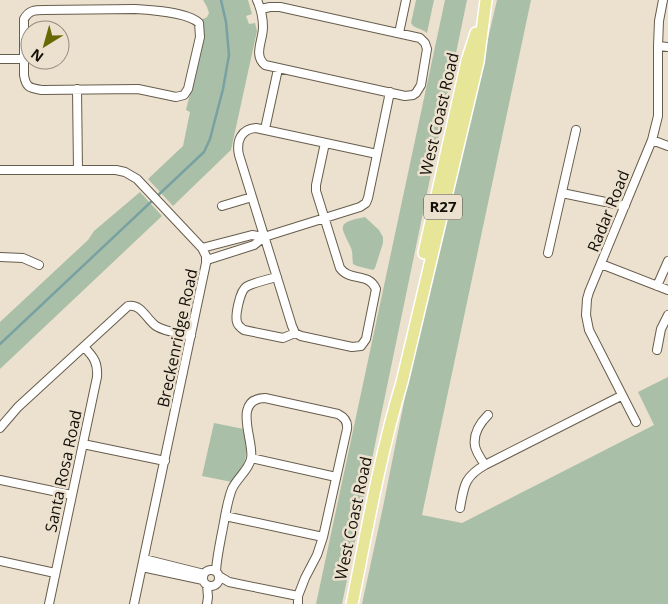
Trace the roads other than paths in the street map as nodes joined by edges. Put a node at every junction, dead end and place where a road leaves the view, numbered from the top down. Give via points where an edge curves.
1 (257, 0) edge
2 (406, 0) edge
3 (663, 0) edge
4 (486, 2) edge
5 (261, 9) junction
6 (24, 20) edge
7 (399, 33) junction
8 (658, 46) junction
9 (668, 47) edge
10 (0, 59) edge
11 (20, 59) edge
12 (278, 68) junction
13 (24, 70) edge
14 (77, 89) junction
15 (390, 92) junction
16 (659, 101) junction
17 (668, 101) edge
18 (265, 129) junction
19 (576, 130) dead end
20 (652, 140) junction
21 (325, 143) junction
22 (668, 146) edge
23 (377, 154) junction
24 (0, 170) edge
25 (78, 170) junction
26 (562, 193) junction
27 (252, 197) junction
28 (222, 206) dead end
29 (624, 206) junction
30 (324, 218) junction
31 (264, 236) junction
32 (202, 248) junction
33 (548, 253) dead end
34 (0, 257) edge
35 (207, 260) junction
36 (668, 261) edge
37 (601, 264) junction
38 (39, 265) dead end
39 (277, 277) junction
40 (657, 286) junction
41 (668, 290) edge
42 (668, 315) edge
43 (295, 333) junction
44 (191, 336) junction
45 (84, 347) junction
46 (657, 350) dead end
47 (621, 396) junction
48 (488, 415) dead end
49 (636, 422) dead end
50 (0, 428) edge
51 (83, 444) junction
52 (251, 458) junction
53 (165, 461) junction
54 (485, 465) junction
55 (336, 477) junction
56 (0, 480) edge
57 (72, 495) junction
58 (460, 508) dead end
59 (225, 516) junction
60 (323, 537) junction
61 (144, 559) junction
62 (0, 561) edge
63 (142, 567) junction
64 (55, 573) junction
65 (211, 578) junction
66 (207, 600) edge
67 (298, 600) edge
68 (49, 604) edge
69 (134, 604) edge
70 (352, 604) edge

1 - 5 street
2 - 7 street
3 - 8 street, Radar Road
4 - 70 main road, West Coast Road / R27 via 478,62 381,463
5 - 7 street via 280,7
5 - 12 street via 260,61 264,66
6 - 14 street via 33,10 135,9 188,17 199,23 200,37 184,94 176,97 138,89
7 - 15 street via 417,36 428,50 418,90 409,96
8 - 9 street
8 - 16 street, Radar Road
10 - 11 street
12 - 15 street
12 - 18 street
13 - 14 street via 25,82 32,89
14 - 25 street
15 - 23 street
16 - 17 street
16 - 20 street, Radar Road
18 - 21 street
18 - 27 street via 247,130 241,135 239,144 239,155
19 - 26 street
20 - 22 street
20 - 29 street, Radar Road
21 - 23 street
21 - 30 street via 316,189
23 - 30 street via 366,202 360,207
24 - 25 street, Breckenridge Road
25 - 32 street, Breckenridge Road via 116,170 137,179
26 - 29 street
26 - 33 street
27 - 28 street
27 - 31 street
29 - 37 street, Radar Road
30 - 31 street
30 - 43 street via 341,270 348,275 369,279 376,287 366,339 361,346 352,347
31 - 32 street via 252,235
31 - 35 street via 254,245
31 - 39 street
32 - 35 street, Breckenridge Road
34 - 38 street via 23,258
35 - 44 street, Breckenridge Road
36 - 40 street
37 - 40 street
37 - 47 street, Radar Road via 587,299 587,322
39 - 43 street
39 - 43 street via 244,289 237,322 244,330 283,338
40 - 41 street
42 - 46 street via 660,329
44 - 45 street via 162,329 137,307 130,305
44 - 53 street, Breckenridge Road
45 - 50 street via 18,407
45 - 51 street, Santa Rosa Road via 96,361 98,369
47 - 49 street, Radar Road
47 - 54 street
48 - 54 street via 479,426 475,445
51 - 53 street
51 - 57 street, Santa Rosa Road
52 - 55 street
52 - 55 street via 246,419 253,401 265,398 334,412 346,421 347,427
52 - 59 street via 233,486
53 - 61 street, Breckenridge Road
54 - 58 street via 467,480
55 - 60 street
56 - 57 street
57 - 64 street, Santa Rosa Road
59 - 60 street
59 - 65 street
60 - 67 street
61 - 63 street, Breckenridge Road
61 - 65 street
62 - 64 street
63 - 65 street
63 - 69 street, Breckenridge Road
64 - 68 street, Santa Rosa Road
65 - 66 street
65 - 67 street

